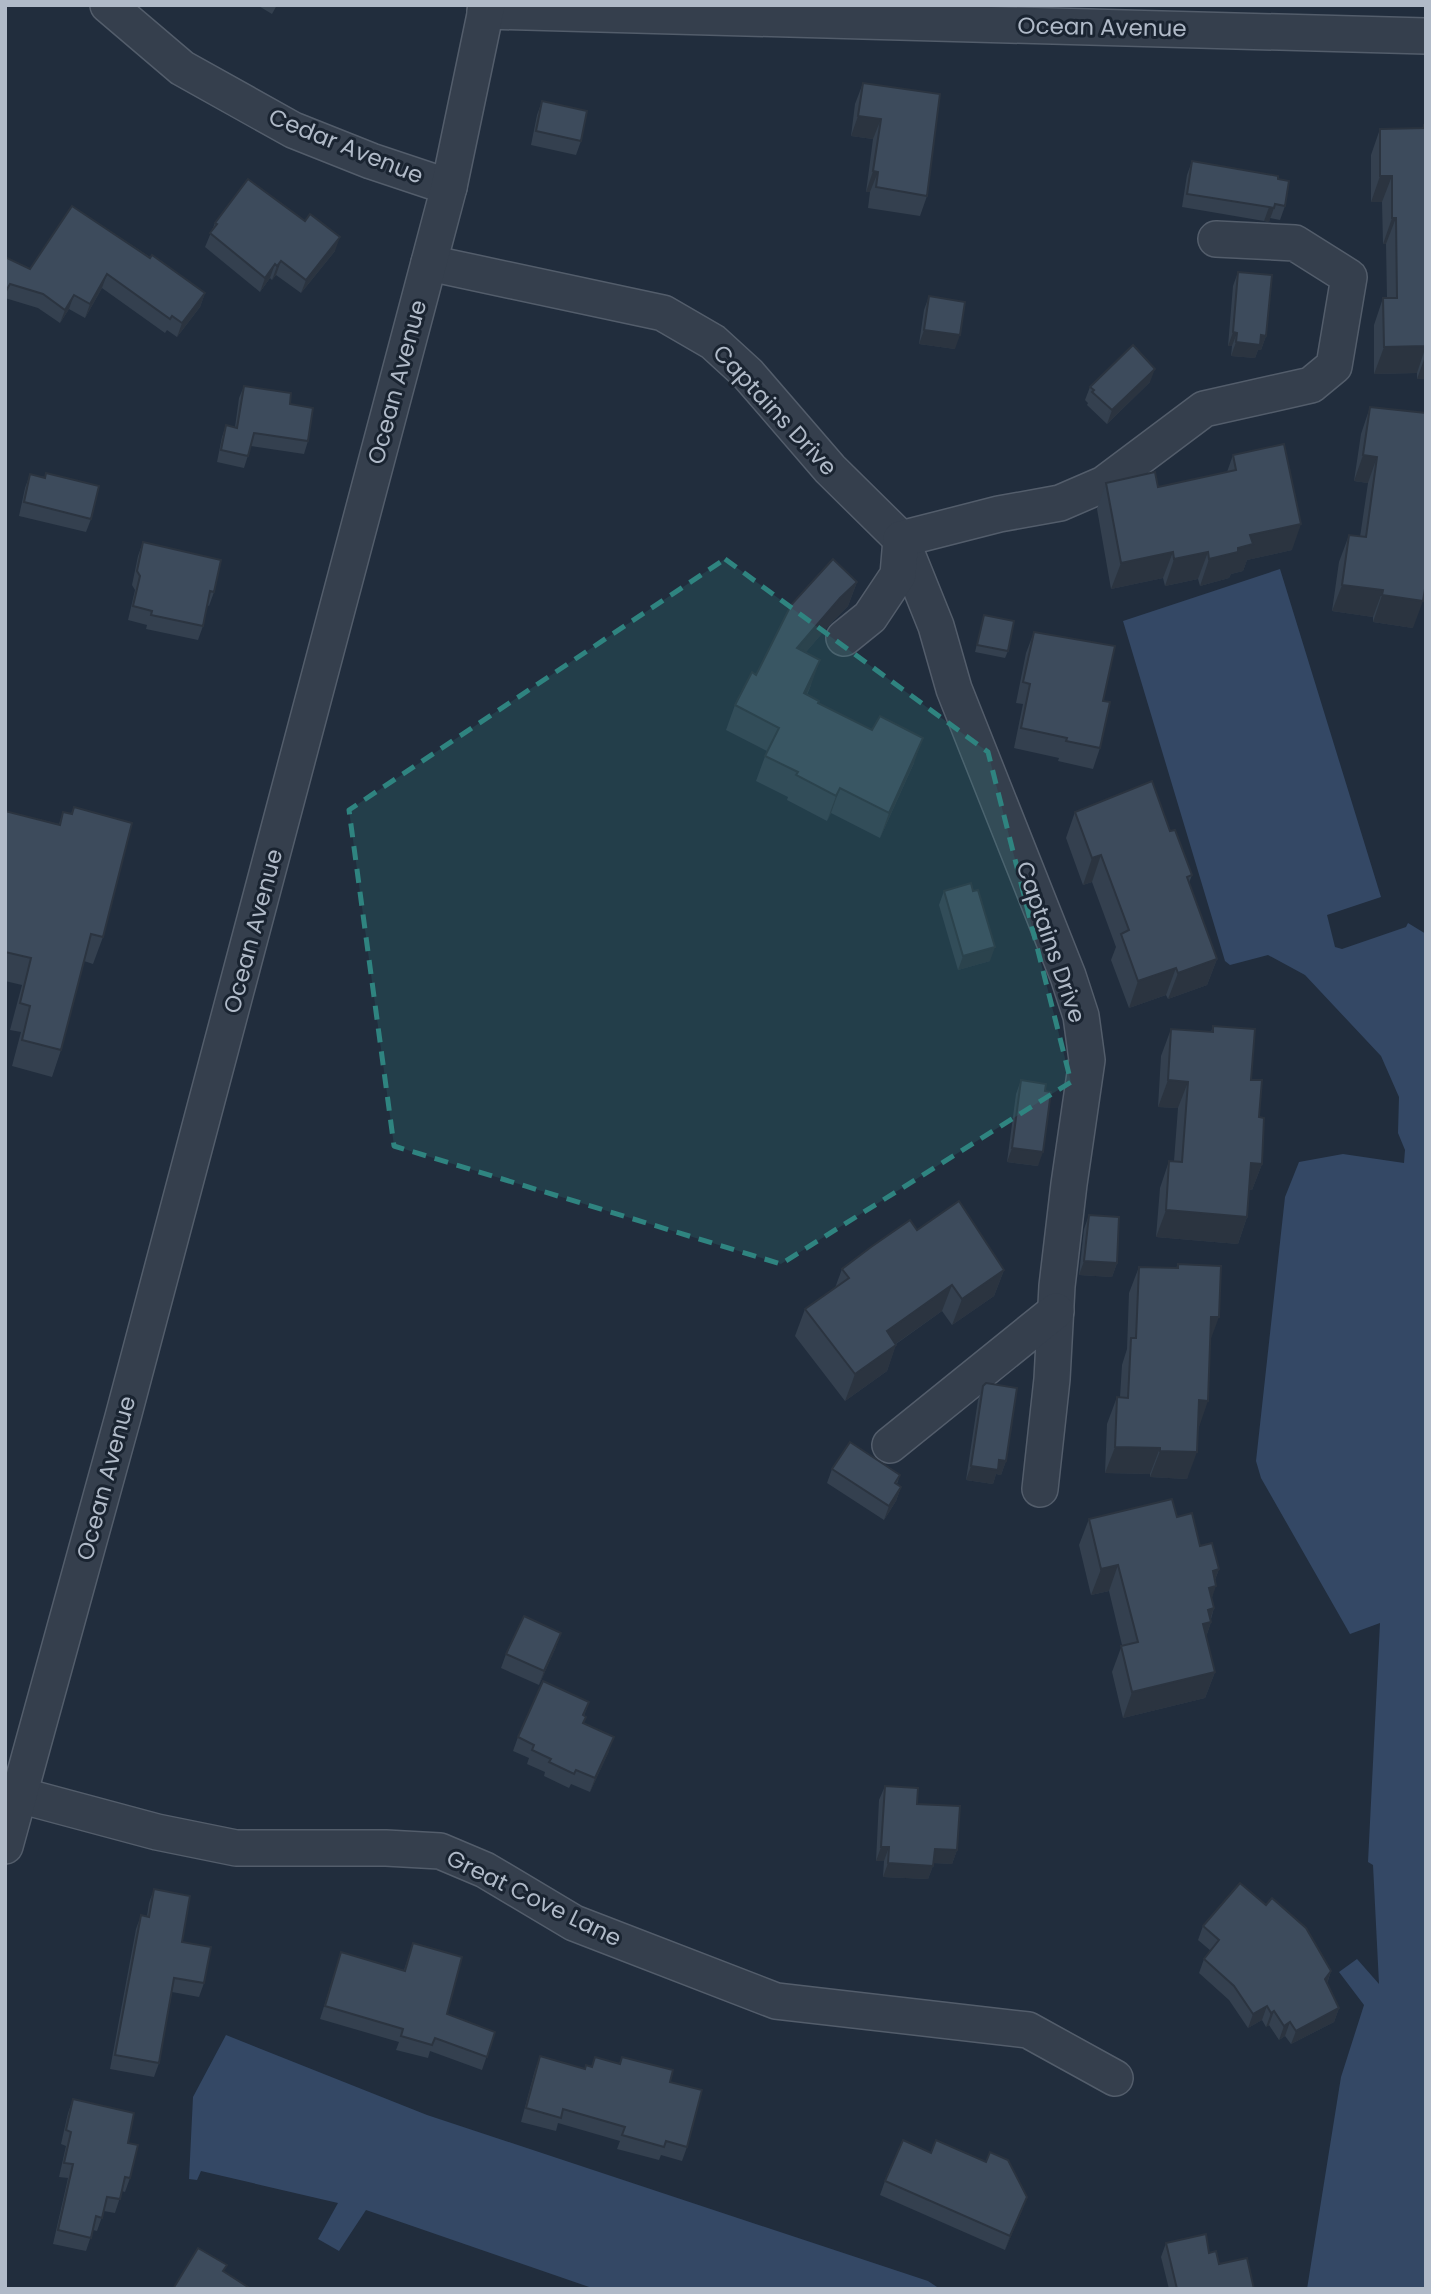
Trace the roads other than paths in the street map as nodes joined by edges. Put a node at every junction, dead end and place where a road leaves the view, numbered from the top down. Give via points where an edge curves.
1 (108, 5) edge
2 (486, 8) edge
3 (1426, 36) edge
4 (449, 187) junction
5 (1216, 239) dead end
6 (429, 263) junction
7 (901, 538) junction
8 (844, 638) dead end
9 (1056, 1311) junction
10 (890, 1445) dead end
11 (1040, 1489) dead end
12 (19, 1795) junction
13 (5, 1846) edge
14 (1115, 2078) dead end

1 - 4 street, Cedar Avenue via 182,68 293,130
2 - 3 street, Ocean Avenue
2 - 4 street, Ocean Avenue
4 - 6 street, Ocean Avenue
5 - 7 street via 1295,243 1349,277 1334,366 1311,385 1204,410 1104,484 1060,503
6 - 7 street, Captains Drive via 663,313 713,342
6 - 12 street, Ocean Avenue
7 - 8 street via 898,575 870,617
7 - 9 street, Captains Drive via 936,625 954,689 1081,1016 1087,1060
9 - 10 street
9 - 11 street, Captains Drive
12 - 13 street, Ocean Avenue
12 - 14 street, Great Cove Lane via 236,1848 440,1851 485,1870 574,1923 776,2001 1028,2030

